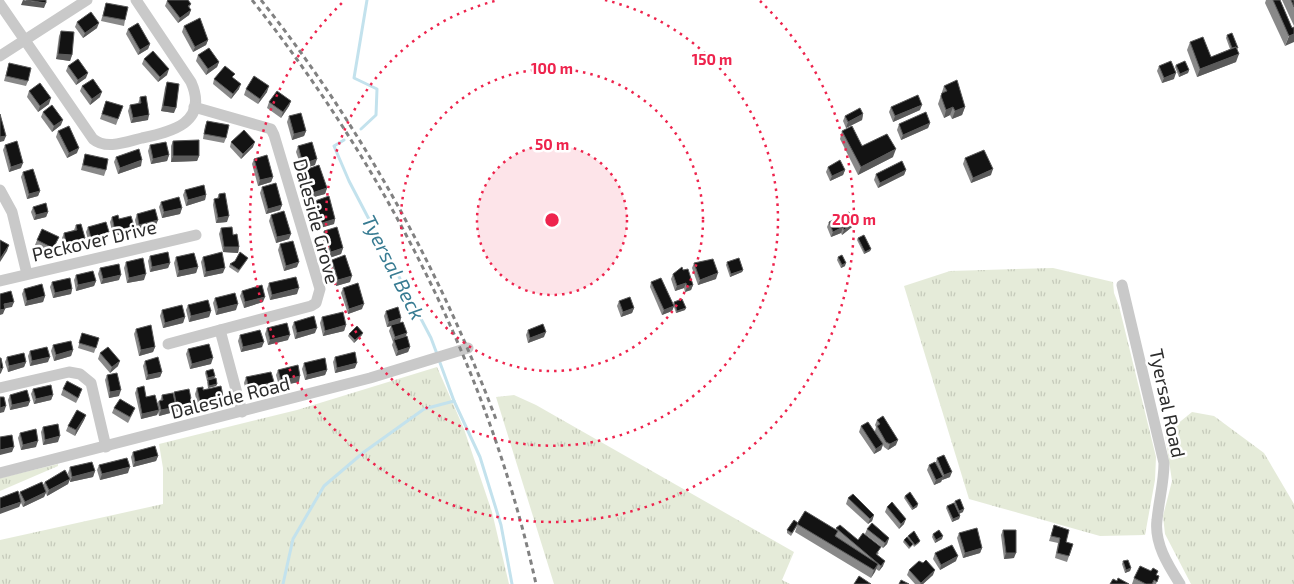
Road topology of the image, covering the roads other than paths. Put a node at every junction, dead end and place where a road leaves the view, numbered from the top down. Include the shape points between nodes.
1 (87, 0) edge
2 (136, 0) edge
3 (0, 4) edge
4 (25, 40) junction
5 (0, 56) edge
6 (194, 107) junction
7 (0, 190) edge
8 (196, 234) dead end
9 (27, 274) junction
10 (0, 281) edge
11 (1122, 285) dead end
12 (220, 330) junction
13 (168, 344) dead end
14 (468, 348) dead end
15 (0, 388) edge
16 (242, 412) junction
17 (106, 447) junction
18 (0, 473) edge
19 (1180, 584) edge

1 - 4 street
2 - 6 street via 191,82
3 - 4 street
4 - 5 street
4 - 6 street via 98,144 113,145 172,132 185,123
6 - 12 street, Daleside Grove via 271,129 320,289 316,303 311,306
7 - 9 street via 12,212
8 - 9 street, Peckover Drive
9 - 10 street, Peckover Drive
11 - 19 street, Tyersal Road via 1164,463 1158,540
12 - 13 street, Daleside Grove
12 - 16 street
14 - 16 street, Daleside Road
15 - 17 street via 69,372 80,374 91,383
16 - 17 street, Daleside Road
17 - 18 street, Daleside Road

